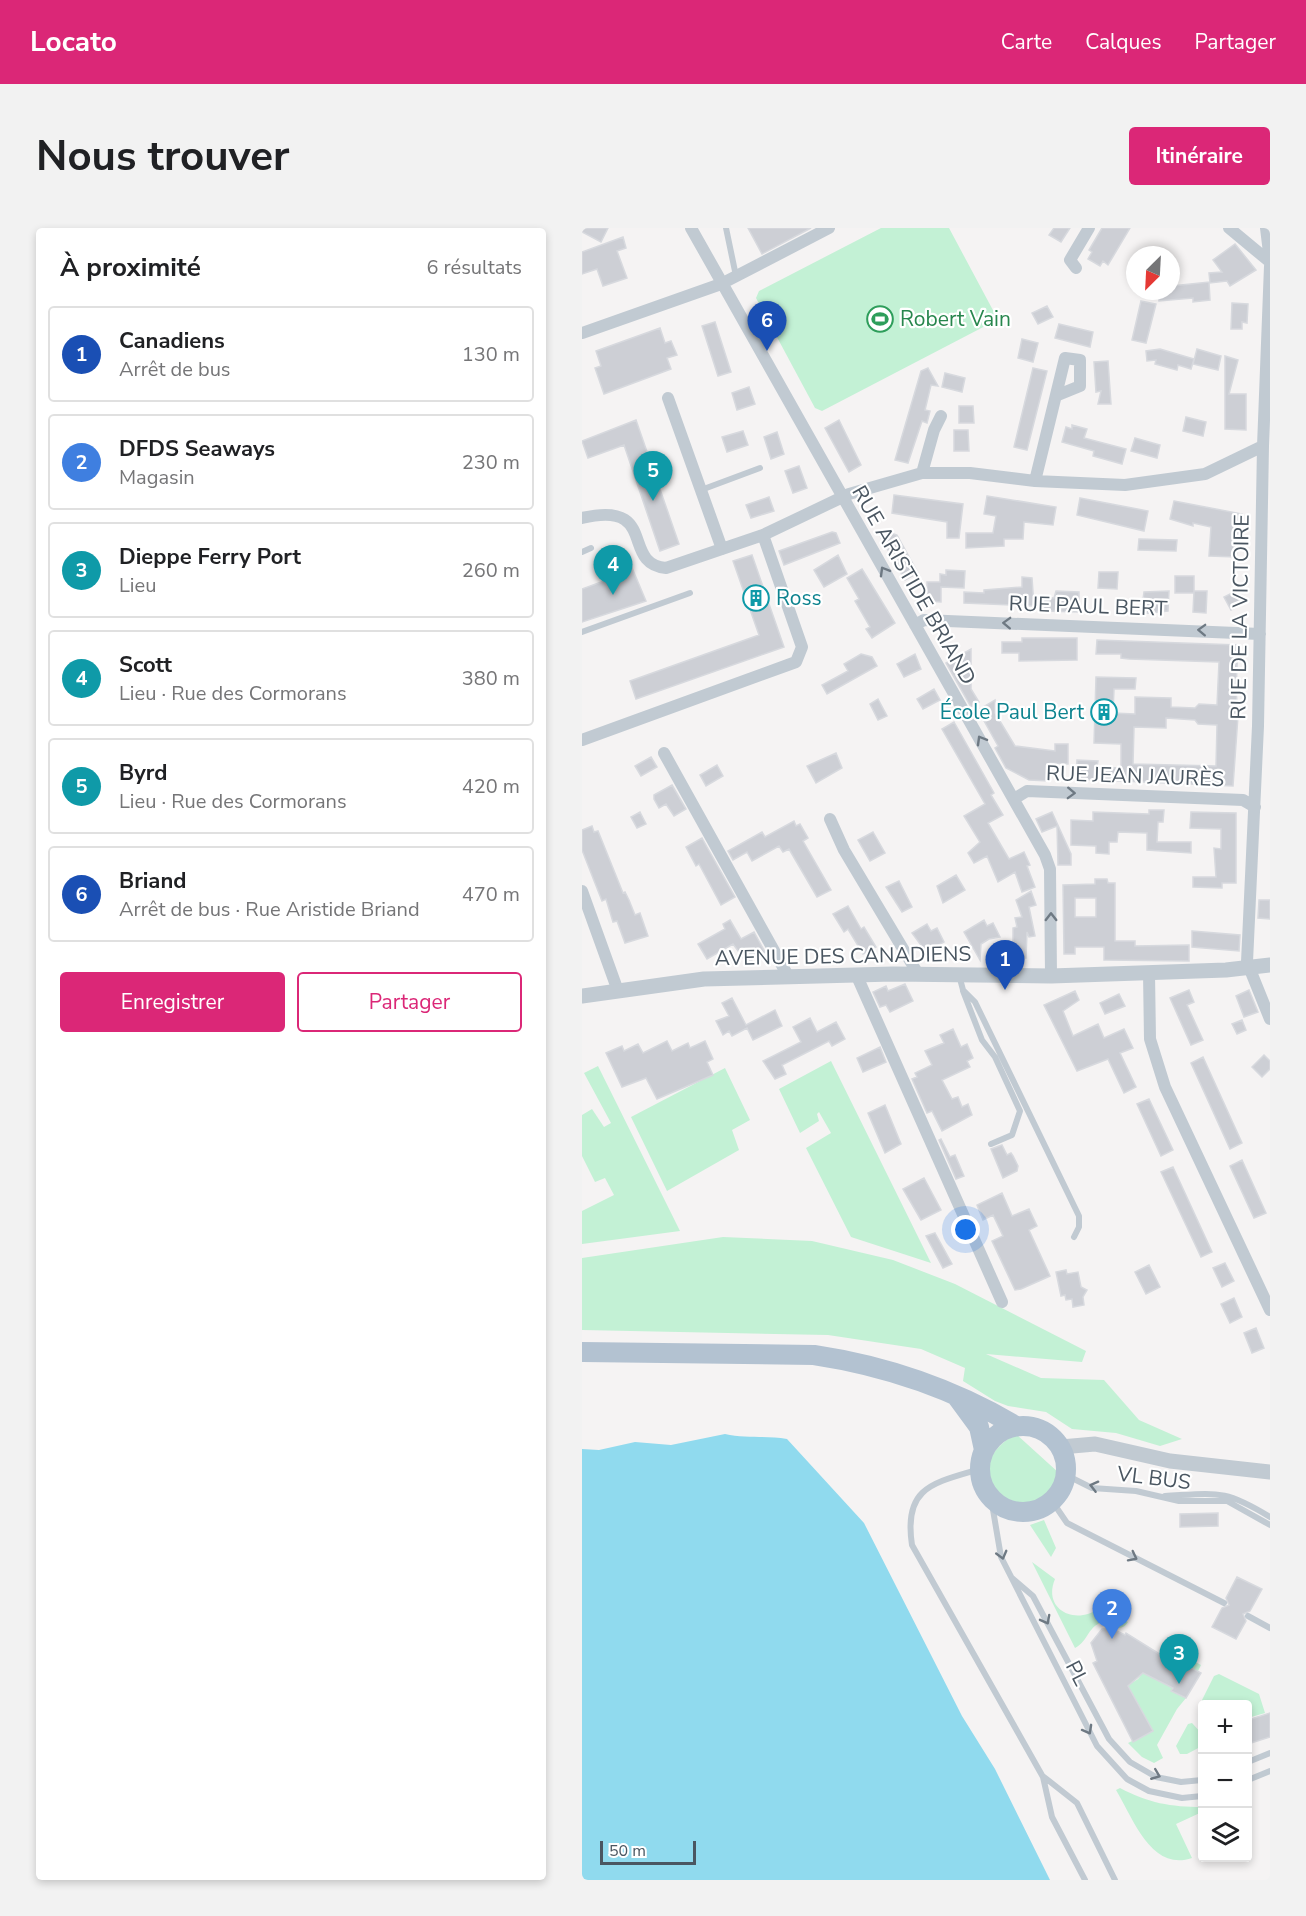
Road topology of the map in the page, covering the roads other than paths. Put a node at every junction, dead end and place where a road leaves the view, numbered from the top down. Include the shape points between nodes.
1 (691, 228) edge
2 (726, 228) edge
3 (829, 228) edge
4 (1089, 228) edge
5 (1228, 228) edge
6 (1266, 228) edge
7 (1270, 263) edge
8 (1076, 268) dead end
9 (735, 276) junction
10 (721, 284) junction
11 (582, 333) edge
12 (1058, 395) dead end
13 (668, 398) dead end
14 (941, 416) dead end
15 (1263, 446) junction
16 (760, 468) dead end
17 (922, 473) junction
18 (1035, 481) junction
19 (701, 490) junction
20 (842, 498) junction
21 (1266, 508) edge
22 (582, 518) edge
23 (763, 535) junction
24 (591, 549) dead end
25 (722, 549) junction
26 (582, 552) edge
27 (690, 592) dead end
28 (915, 625) junction
29 (582, 632) edge
30 (1260, 634) junction
31 (1259, 671) junction
32 (1270, 689) edge
33 (582, 740) edge
34 (664, 753) dead end
35 (1014, 799) junction
36 (1255, 807) junction
37 (830, 819) dead end
38 (582, 891) edge
39 (1270, 965) edge
40 (1250, 968) junction
41 (1149, 973) junction
42 (856, 974) junction
43 (918, 974) junction
44 (958, 975) junction
45 (788, 976) junction
46 (1051, 976) junction
47 (963, 990) junction
48 (618, 991) junction
49 (582, 996) edge
50 (1270, 1020) edge
51 (991, 1144) dead end
52 (1074, 1237) dead end
53 (1002, 1302) dead end
54 (1270, 1310) edge
55 (582, 1352) edge
56 (957, 1397) junction
57 (1016, 1426) junction
58 (1061, 1447) junction
59 (982, 1459) junction
60 (1270, 1472) edge
61 (1066, 1475) junction
62 (1159, 1497) junction
63 (991, 1498) junction
64 (1052, 1501) junction
65 (1270, 1517) edge
66 (1270, 1525) edge
67 (1009, 1576) junction
68 (1224, 1603) dead end
69 (1248, 1616) dead end
70 (1270, 1628) edge
71 (1270, 1753) edge
72 (1252, 1760) edge
73 (1270, 1771) edge
74 (1043, 1777) junction
75 (1252, 1778) edge
76 (1198, 1780) edge
77 (1198, 1796) edge
78 (1085, 1880) edge
79 (1115, 1880) edge

1 - 10 street, RUE ARISTIDE BRIAND
2 - 9 lane
3 - 9 street
4 - 8 street via 1070,260
5 - 7 street
6 - 7 street, RUE DE LA VICTOIRE
7 - 15 street, RUE DE LA VICTOIRE
9 - 10 street
10 - 11 street
10 - 20 street, RUE ARISTIDE BRIAND
12 - 18 street
13 - 19 street
14 - 17 street
15 - 18 street via 1205,474 1163,481 1125,485
15 - 21 street, RUE DE LA VICTOIRE
16 - 19 lane
17 - 18 street via 970,473
17 - 20 street
19 - 25 street
20 - 23 street
28 -> 20 street, RUE ARISTIDE BRIAND
21 - 30 street, RUE DE LA VICTOIRE
22 - 25 street via 604,513 621,516 633,525 646,561 655,567 666,568
23 - 25 street
23 - 33 street via 802,647 796,662
24 - 26 lane
27 - 29 lane
30 -> 28 street, RUE PAUL BERT via 924,620
35 -> 28 street, RUE ARISTIDE BRIAND
30 - 31 street, RUE DE LA VICTOIRE
31 - 32 street
31 - 36 street, RUE DE LA VICTOIRE
34 - 45 street
35 -> 36 street, RUE JEAN JAURÈS via 1028,791 1243,800
46 -> 35 street, RUE ARISTIDE BRIAND via 1050,869
36 - 40 street, RUE DE LA VICTOIRE via 1247,962
37 - 43 street via 844,850
38 - 48 street
39 - 40 street, AVENUE DES CANADIENS
40 - 41 street, AVENUE DES CANADIENS
40 - 50 street, RUE DE LA VICTOIRE
41 - 46 street, AVENUE DES CANADIENS
41 - 54 street via 1150,1039 1165,1087
42 - 43 street, AVENUE DES CANADIENS
42 - 45 street, AVENUE DES CANADIENS
42 - 53 street
43 - 44 street, AVENUE DES CANADIENS
44 - 46 street, AVENUE DES CANADIENS
44 - 47 lane
45 - 48 street, AVENUE DES CANADIENS via 685,981
47 - 51 lane via 982,1040 995,1057 1020,1111 1012,1135
47 - 52 lane via 975,1002 1079,1216
48 - 49 street, AVENUE DES CANADIENS
55 - 56 main road via 814,1355 873,1365
56 - 57 main road via 970,1400
56 - 59 main road via 979,1427
57 - 58 main road via 1041,1430
57 - 59 main road via 997,1434
58 - 60 street via 1095,1444 1170,1461
58 - 61 main road
59 - 63 main road via 985,1489
59 - 74 lane via 920,1491 911,1508 912,1545
62 -> 61 lane, VL BUS via 1092,1488
61 - 64 main road
62 - 65 lane via 1225,1494
62 - 66 lane, VL BUS via 1227,1501
63 - 64 main road via 1021,1512
63 -> 67 lane, PL via 1001,1557
64 -> 68 lane via 1067,1523
67 -> 76 lane via 1033,1596 1109,1739 1130,1762 1156,1778
67 -> 77 lane, PL via 1078,1711 1110,1763 1127,1779 1149,1791 1182,1798
69 - 70 lane
71 - 72 lane
73 - 75 lane
74 - 78 lane via 1052,1817
74 - 79 lane via 1077,1803

